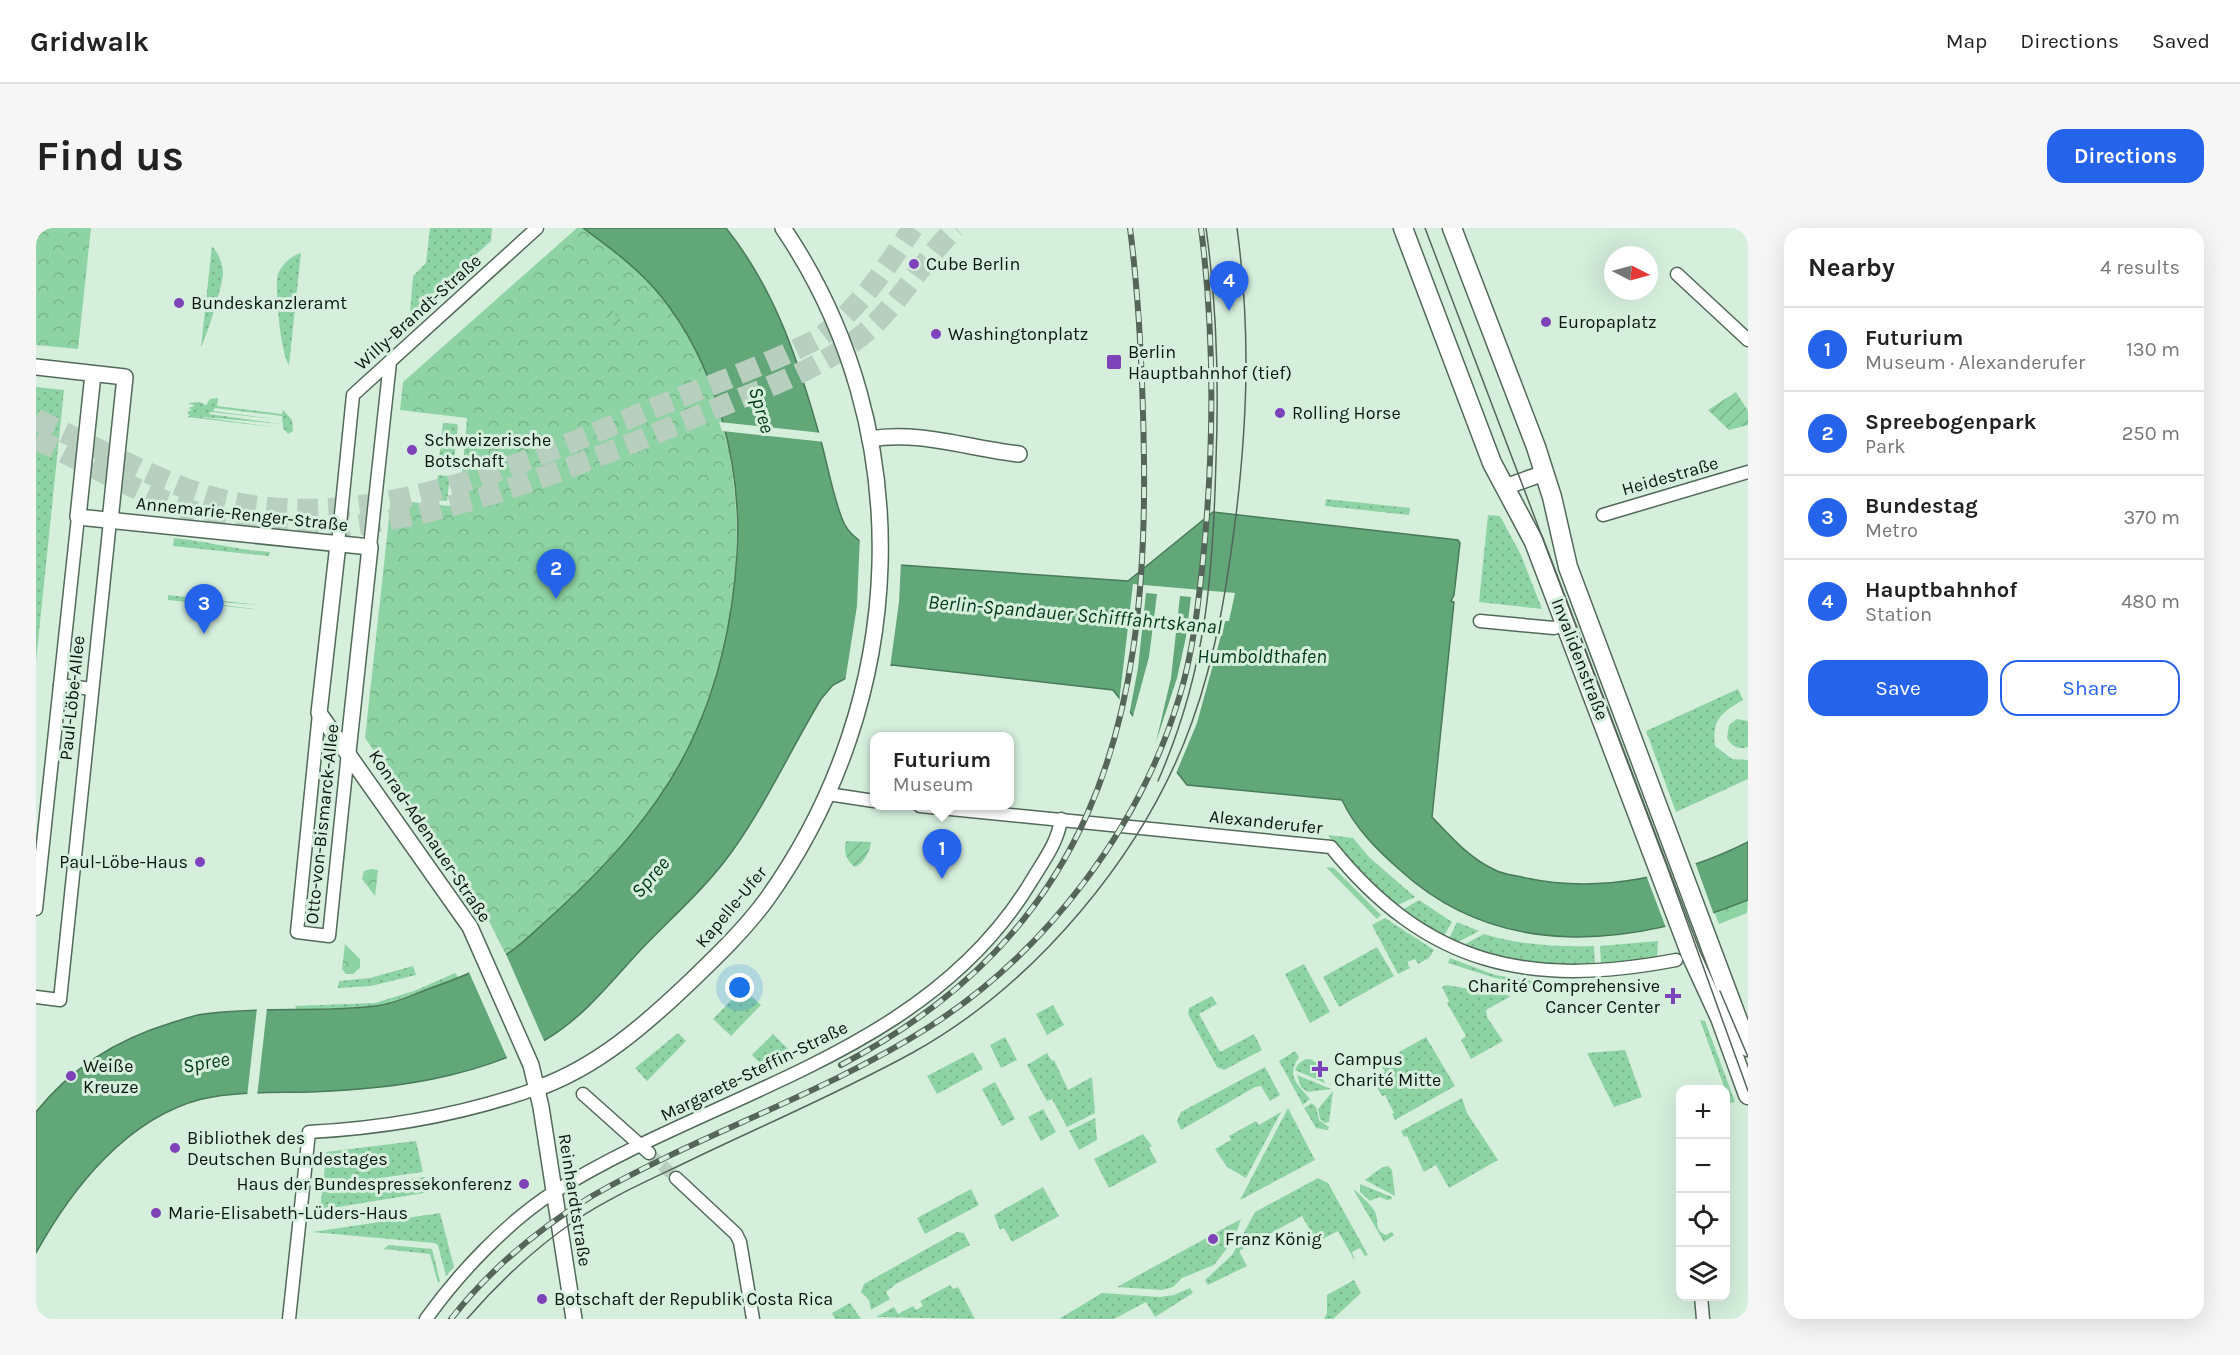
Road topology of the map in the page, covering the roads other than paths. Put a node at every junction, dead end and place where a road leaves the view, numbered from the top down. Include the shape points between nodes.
1 (783, 228) edge
2 (1403, 228) edge
3 (1452, 228) edge
4 (536, 229) edge
5 (1677, 274) dead end
6 (1748, 340) edge
7 (390, 362) junction
8 (36, 367) edge
9 (93, 374) junction
10 (352, 395) joint
11 (870, 439) junction
12 (1019, 454) dead end
13 (1748, 472) edge
14 (1544, 473) junction
15 (1505, 487) junction
16 (1603, 515) dead end
17 (78, 518) junction
18 (110, 521) junction
19 (338, 544) junction
20 (370, 547) junction
21 (1480, 621) dead end
22 (1566, 624) junction
23 (60, 685) junction
24 (92, 688) junction
25 (320, 713) junction
26 (348, 752) junction
27 (828, 794) junction
28 (870, 800) edge
29 (963, 810) edge
30 (1061, 819) junction
31 (36, 909) edge
32 (1676, 960) dead end
33 (36, 997) edge
34 (1748, 1047) edge
35 (538, 1088) junction
36 (583, 1094) dead end
37 (1748, 1095) edge
38 (646, 1149) junction
39 (676, 1178) tunnel mouth
40 (554, 1192) junction
41 (1701, 1301) edge
42 (289, 1319) edge
43 (426, 1319) edge
44 (574, 1319) edge
45 (753, 1319) edge
46 (1703, 1319) edge

1 - 11 street, Kapelle-Ufer via 809,270 840,336
2 - 15 main road, Invalidenstraße via 1492,463
3 - 14 main road, Invalidenstraße
4 - 7 street, Willy-Brandt-Straße
5 - 6 street
7 - 10 street, Willy-Brandt-Straße
7 - 20 street, Otto-von-Bismarck-Allee
8 - 9 street
9 - 17 street, Paul-Löbe-Allee
9 - 18 street, Paul-Löbe-Allee via 125,377
10 - 19 street, Otto-von-Bismarck-Allee
11 - 12 street via 888,436
11 - 27 street, Kapelle-Ufer via 880,528 879,605 867,681
13 - 16 street, Heidestraße
14 - 15 street
14 - 34 main road, Invalidenstraße via 1568,567
15 - 22 main road, Invalidenstraße via 1534,542
17 - 18 street, Annemarie-Renger-Straße
17 - 23 street, Paul-Löbe-Allee
18 - 19 street, Annemarie-Renger-Straße
18 - 24 street, Paul-Löbe-Allee
19 - 20 street, Annemarie-Renger-Straße
19 - 25 street, Otto-von-Bismarck-Allee
20 - 26 street, Otto-von-Bismarck-Allee
21 - 22 street via 1554,628
22 - 37 main road, Invalidenstraße via 1692,959 1720,1018
23 - 24 street
23 - 31 street, Paul-Löbe-Allee
24 - 33 street, Paul-Löbe-Allee via 60,1000
25 - 26 street, Konrad-Adenauer-Straße
25 - 26 street, Otto-von-Bismarck-Allee via 297,932 329,936
26 - 35 street, Konrad-Adenauer-Straße via 460,911 479,946
27 - 28 street
27 - 35 street, Kapelle-Ufer via 768,898 712,961 641,1026 591,1063 567,1078
29 - 30 street, Alexanderufer
30 - 32 street, Alexanderufer via 1331,847 1362,883 1414,925 1473,955 1520,968 1599,970
30 - 38 street, Margarete-Steffin-Straße via 1059,835 1023,894 996,930 945,980 847,1048
35 - 40 street, Reinhardtstraße
35 - 42 street via 425,1118 309,1132
36 - 38 street
38 - 40 street, Margarete-Steffin-Straße
39 - 45 street via 736,1234
40 - 43 street, Margarete-Steffin-Straße via 478,1258
40 - 44 street, Reinhardtstraße
41 - 46 street

